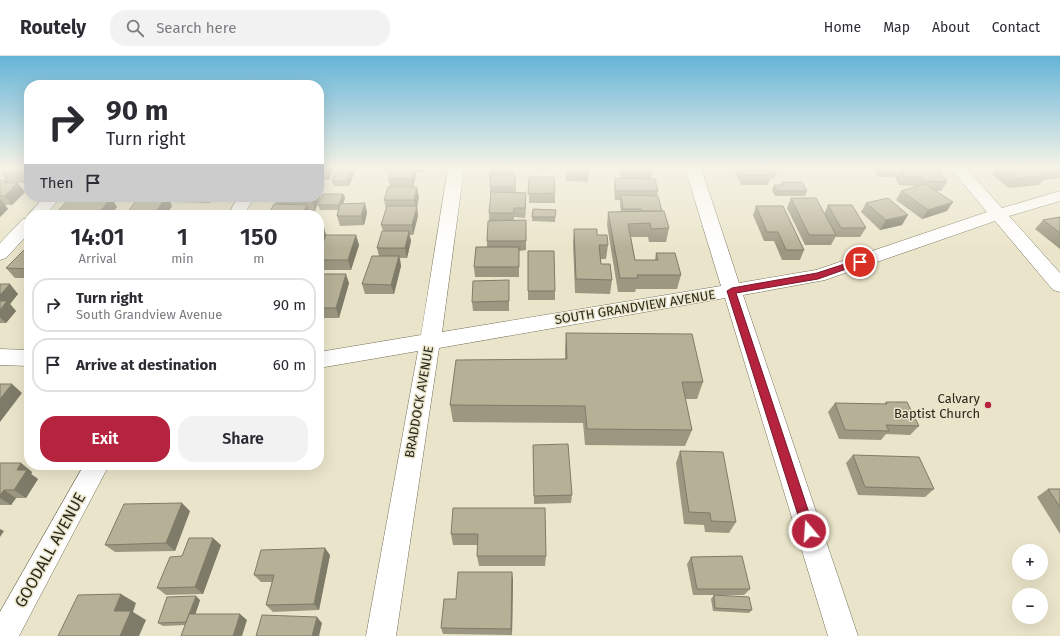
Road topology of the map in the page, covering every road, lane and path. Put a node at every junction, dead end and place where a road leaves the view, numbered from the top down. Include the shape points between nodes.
1 (452, 195) edge
2 (702, 195) edge
3 (982, 195) edge
4 (1060, 196) edge
5 (48, 202) edge
6 (41, 210) edge
7 (998, 214) junction
8 (24, 228) edge
9 (0, 254) edge
10 (1060, 285) edge
11 (732, 291) junction
12 (430, 341) junction
13 (0, 357) edge
14 (24, 358) edge
15 (324, 359) edge
16 (94, 470) edge
17 (3, 636) edge
18 (381, 636) edge
19 (843, 636) edge

1 - 12 street, BRADDOCK AVENUE
2 - 11 street
3 - 7 street
4 - 7 street, SOUTH GRANDVIEW AVENUE
5 - 6 street
7 - 10 street
7 - 11 street, SOUTH GRANDVIEW AVENUE via 818,276
8 - 9 street
11 - 12 street, SOUTH GRANDVIEW AVENUE
11 - 19 street
12 - 15 street, SOUTH GRANDVIEW AVENUE
12 - 18 street, BRADDOCK AVENUE
13 - 14 street
16 - 17 street, GOODALL AVENUE

